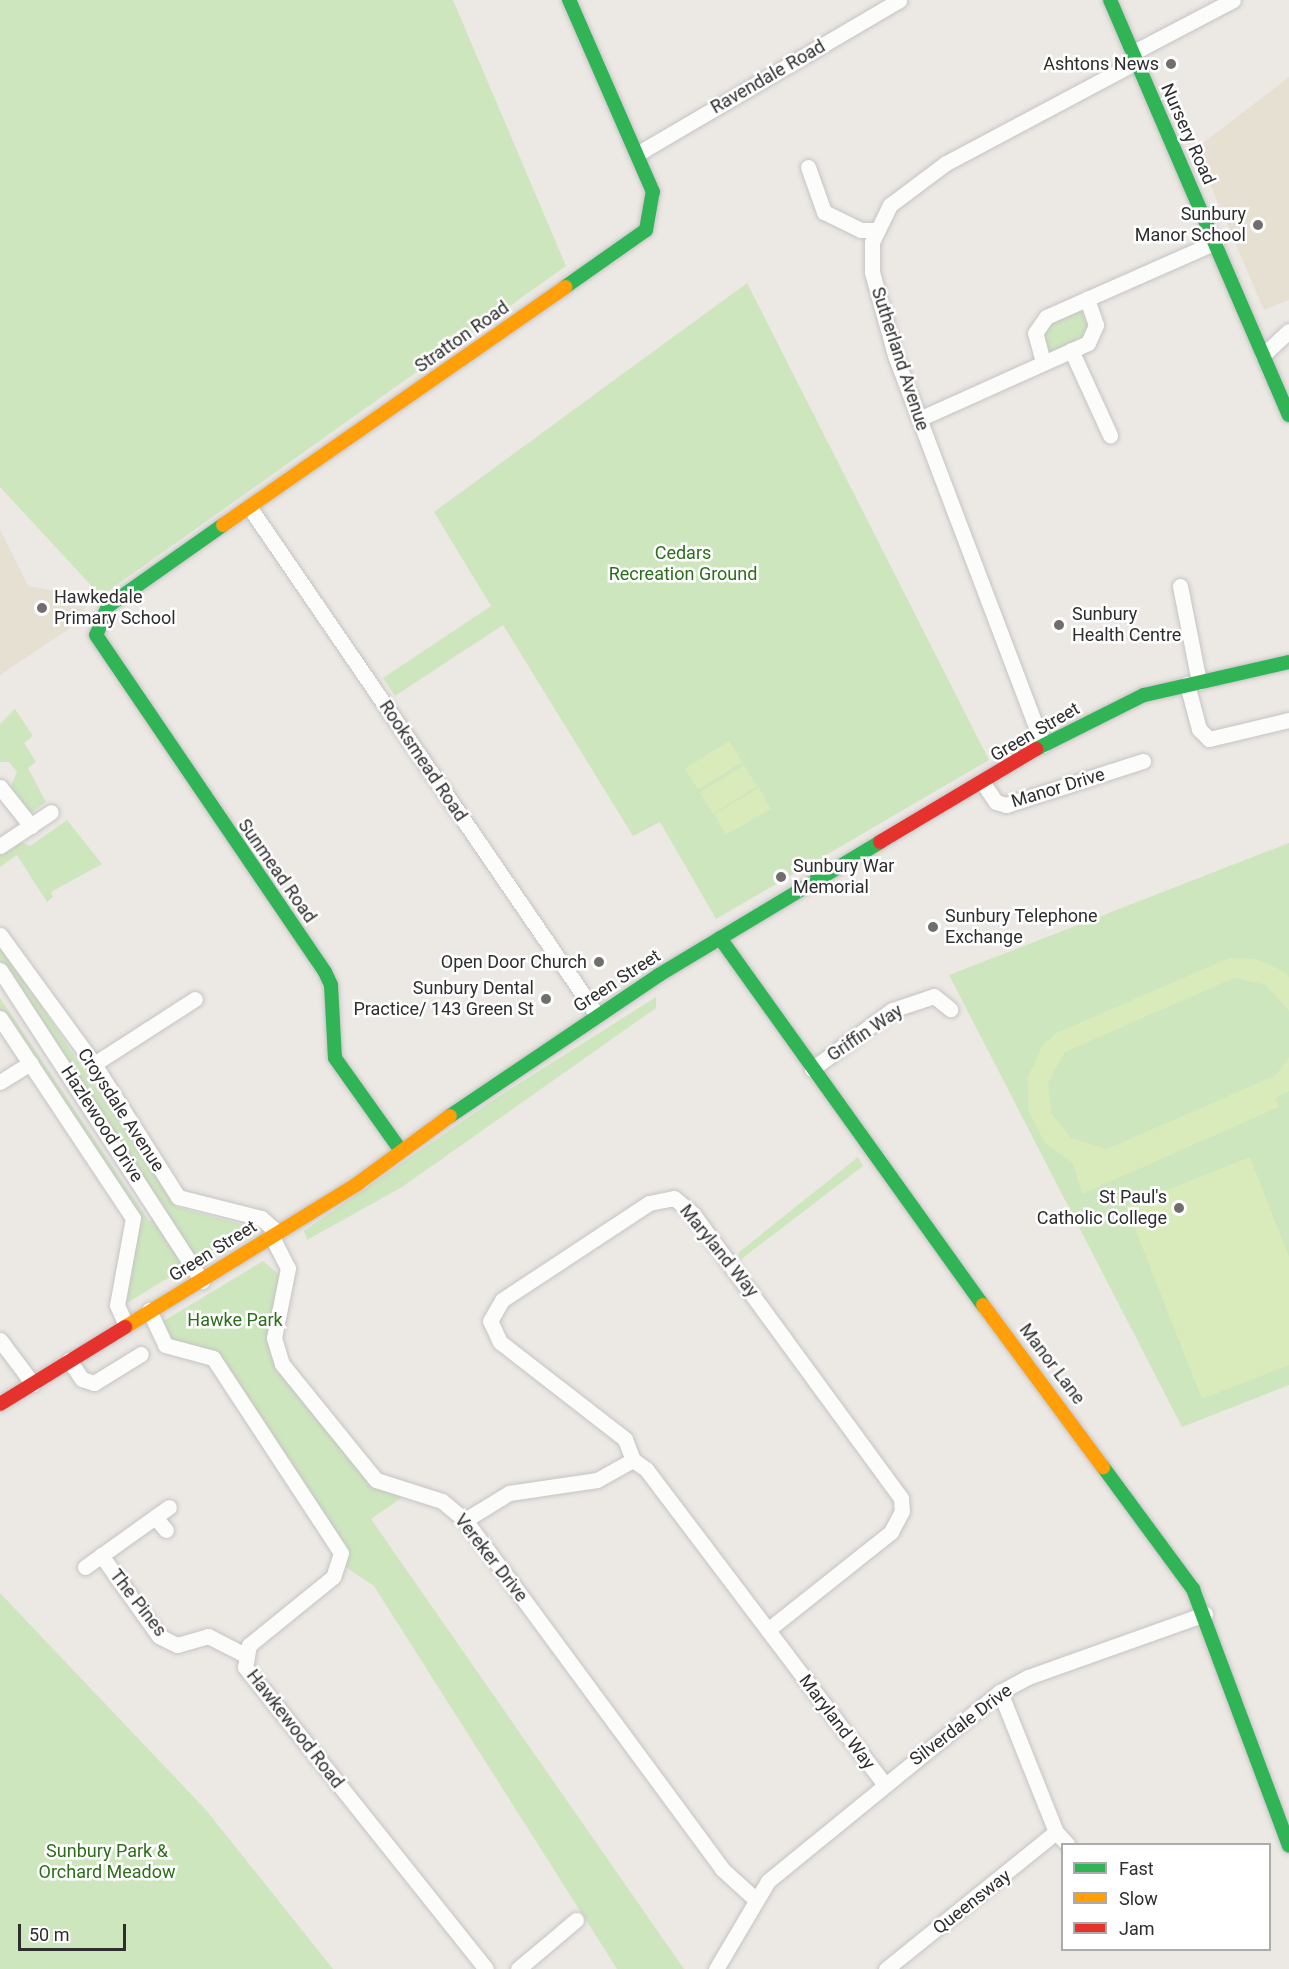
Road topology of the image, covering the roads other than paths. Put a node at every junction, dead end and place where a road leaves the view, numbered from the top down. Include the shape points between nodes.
1 (569, 0) edge
2 (899, 0) edge
3 (1110, 0) edge
4 (1233, 0) edge
5 (1134, 58) junction
6 (637, 154) junction
7 (808, 167) dead end
8 (874, 230) junction
9 (1216, 242) junction
10 (1087, 299) junction
11 (1289, 331) edge
12 (1071, 350) junction
13 (1263, 355) junction
14 (1043, 362) junction
15 (1289, 415) edge
16 (919, 419) junction
17 (1110, 435) dead end
18 (250, 508) junction
19 (1180, 586) dead end
20 (98, 620) joint
21 (1289, 662) edge
22 (1193, 683) junction
23 (1289, 720) edge
24 (1043, 745) junction
25 (1143, 761) dead end
26 (983, 783) junction
27 (0, 787) edge
28 (51, 812) dead end
29 (31, 826) junction
30 (0, 846) edge
31 (0, 936) edge
32 (720, 938) junction
33 (0, 970) edge
34 (195, 999) dead end
35 (950, 1009) dead end
36 (597, 1015) junction
37 (0, 1018) edge
38 (31, 1063) junction
39 (94, 1064) junction
40 (812, 1069) junction
41 (0, 1082) edge
42 (401, 1151) junction
43 (274, 1233) junction
44 (202, 1281) junction
45 (149, 1310) junction
46 (126, 1325) junction
47 (0, 1340) edge
48 (141, 1354) dead end
49 (69, 1360) junction
50 (33, 1384) junction
51 (0, 1404) edge
52 (633, 1460) junction
53 (169, 1507) dead end
54 (155, 1517) junction
55 (465, 1520) junction
56 (166, 1530) dead end
57 (101, 1555) junction
58 (85, 1567) dead end
59 (1205, 1614) junction
60 (768, 1630) junction
61 (245, 1655) junction
62 (1000, 1692) junction
63 (884, 1784) junction
64 (1056, 1832) junction
65 (1065, 1843) edge
66 (1289, 1846) edge
67 (754, 1898) junction
68 (576, 1920) dead end
69 (486, 1969) edge
70 (518, 1969) edge
71 (716, 1969) edge
72 (886, 1969) edge

1 - 6 street, Stratton Road
2 - 6 street, Ravendale Road
3 - 5 street, Nursery Road
4 - 5 street
5 - 8 street via 946,163 890,206
5 - 9 street, Nursery Road
6 - 18 street, Stratton Road via 653,192 652,220 646,230
7 - 8 street via 824,212 861,230
8 - 16 street, Sutherland Avenue via 872,272
9 - 10 street
9 - 13 street, Nursery Road
10 - 12 street via 1095,332
10 - 14 street via 1040,321 1035,341
11 - 13 street
12 - 14 street
12 - 17 street
13 - 15 street, Nursery Road
14 - 16 street
16 - 24 street, Sutherland Avenue
18 - 20 street, Stratton Road via 108,606
18 - 36 street, Rooksmead Road
19 - 22 street
20 - 42 street, Sunmead Road via 96,635 101,651 325,972 331,985 330,1042 335,1058
21 - 22 street, Green Street
22 - 23 street via 1199,729 1209,739
22 - 24 street, Green Street via 1122,703
24 - 26 street, Green Street
25 - 26 street, Manor Drive via 1006,805 996,802
26 - 32 street, Green Street
27 - 29 street
28 - 29 street
29 - 30 street
31 - 39 street, Croysdale Avenue
32 - 36 street, Green Street
32 - 40 street, Manor Lane
33 - 44 street, Hazlewood Drive
34 - 39 street
35 - 40 street, Griffin Way via 934,996 892,1010
36 - 42 street, Green Street
37 - 38 street
38 - 41 street
38 - 46 street via 134,1218 118,1297
39 - 43 street, Croysdale Avenue via 178,1197 261,1218
40 - 59 street, Manor Lane via 1167,1549
42 - 43 street, Green Street
43 - 44 street, Green Street
43 - 55 street, Vereker Drive via 289,1277 274,1338 282,1364 376,1480 442,1501
44 - 45 street, Green Street
45 - 46 street, Green Street
45 - 61 street, Hawkewood Road via 165,1345 213,1358 341,1553 338,1572 249,1645
46 - 49 street, Green Street
47 - 50 street
48 - 49 street via 94,1383 82,1379
49 - 50 street, Green Street
50 - 51 street, Green Street
52 - 55 street via 597,1480 509,1493
52 - 60 street, Maryland Way via 646,1469
52 - 60 street, Maryland Way via 625,1439 500,1342 490,1321 502,1300 649,1203 674,1198 693,1214 901,1498 902,1511 891,1532
53 - 54 street, The Pines
54 - 56 street
54 - 57 street, The Pines
55 - 67 street, Vereker Drive via 722,1869
57 - 58 street, The Pines
57 - 61 street, The Pines via 159,1636 177,1645 215,1638
59 - 62 street, Silverdale Drive via 1028,1677
59 - 66 street, Manor Lane
60 - 63 street, Maryland Way
61 - 69 street, Hawkewood Road via 251,1677
62 - 63 street, Silverdale Drive
62 - 64 street
63 - 67 street, Silverdale Drive
64 - 65 street
64 - 72 street, Queensway
67 - 71 street
68 - 70 street

